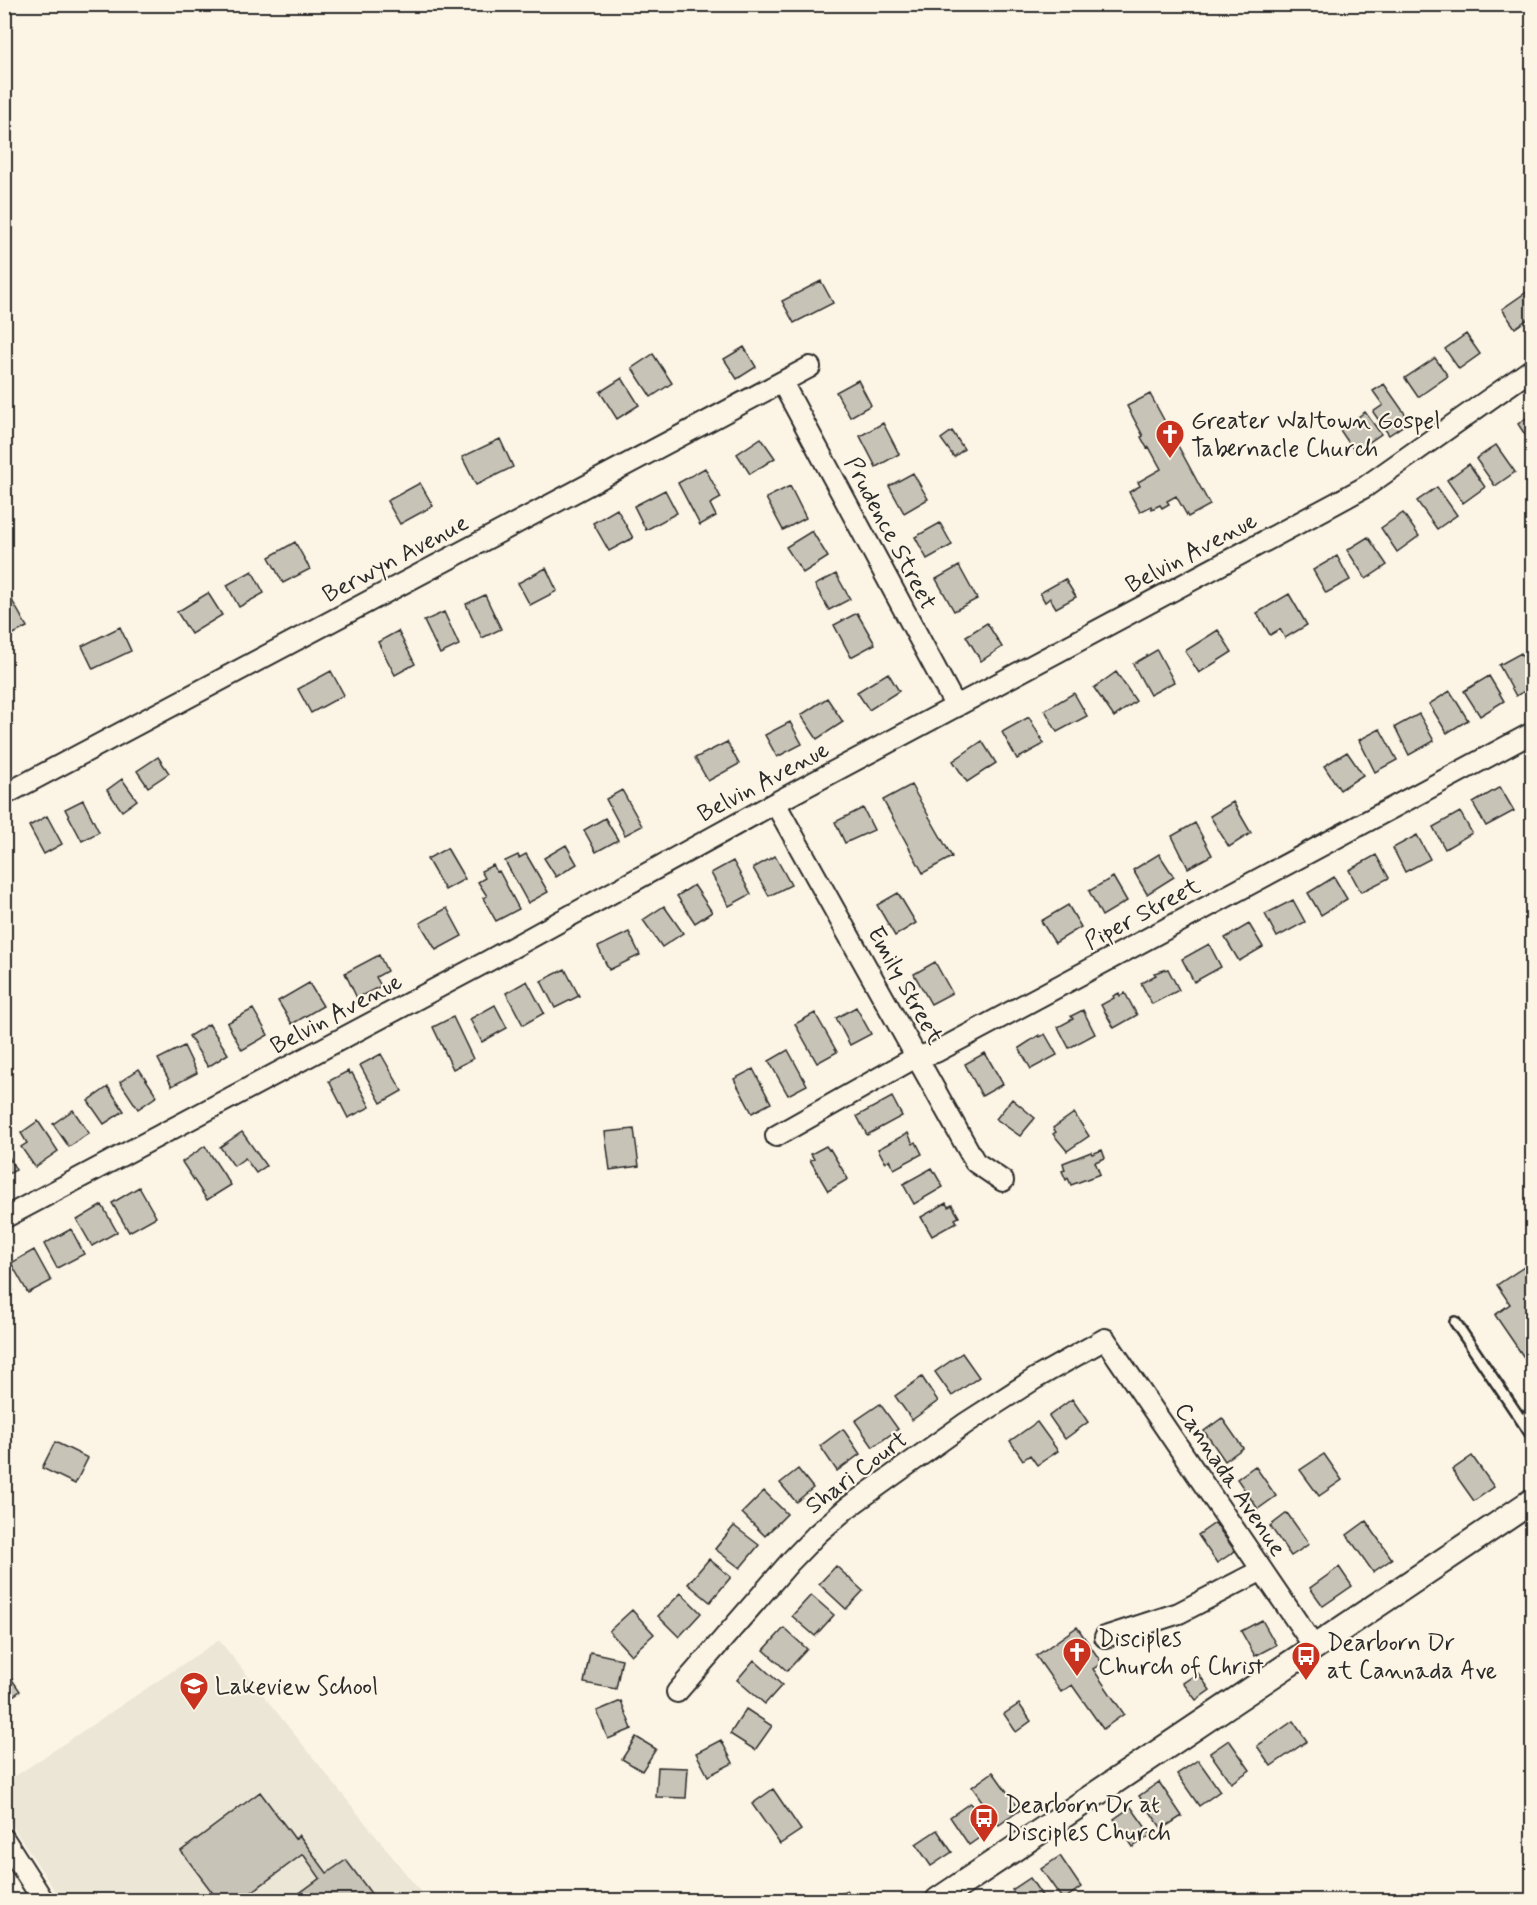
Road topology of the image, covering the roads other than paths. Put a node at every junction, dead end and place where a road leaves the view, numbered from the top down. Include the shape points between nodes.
1 (810, 367) dead end
2 (1533, 369) edge
3 (782, 382) junction
4 (956, 707) junction
5 (1533, 733) edge
6 (4, 795) edge
7 (775, 803) junction
8 (916, 1057) junction
9 (776, 1136) dead end
10 (1003, 1181) dead end
11 (4, 1218) edge
12 (1455, 1322) dead end
13 (1106, 1339) joint
14 (1533, 1413) edge
15 (1522, 1420) junction
16 (1533, 1436) edge
17 (1533, 1501) edge
18 (1262, 1570) junction
19 (1105, 1637) dead end
20 (1315, 1648) junction
21 (677, 1692) dead end
22 (4, 1839) edge
23 (43, 1900) edge
24 (938, 1900) edge

1 - 3 street, Berwyn Avenue
2 - 4 street, Belvin Avenue via 1365,487
3 - 4 street, Prudence Street
3 - 6 street, Berwyn Avenue
4 - 7 street, Belvin Avenue
5 - 8 street, Piper Street via 936,1052
7 - 8 street, Emily Street
7 - 11 street, Belvin Avenue via 488,961
8 - 9 street, Piper Street
8 - 10 street, Emily Street via 975,1162
12 - 15 lane
13 - 18 street, Cannada Avenue
13 - 21 street, Shari Court via 1036,1378 847,1508 790,1562
14 - 15 lane
15 - 16 lane
17 - 20 street
18 - 19 street via 1179,1613
18 - 20 street, Cannada Avenue
20 - 24 street
22 - 23 street

